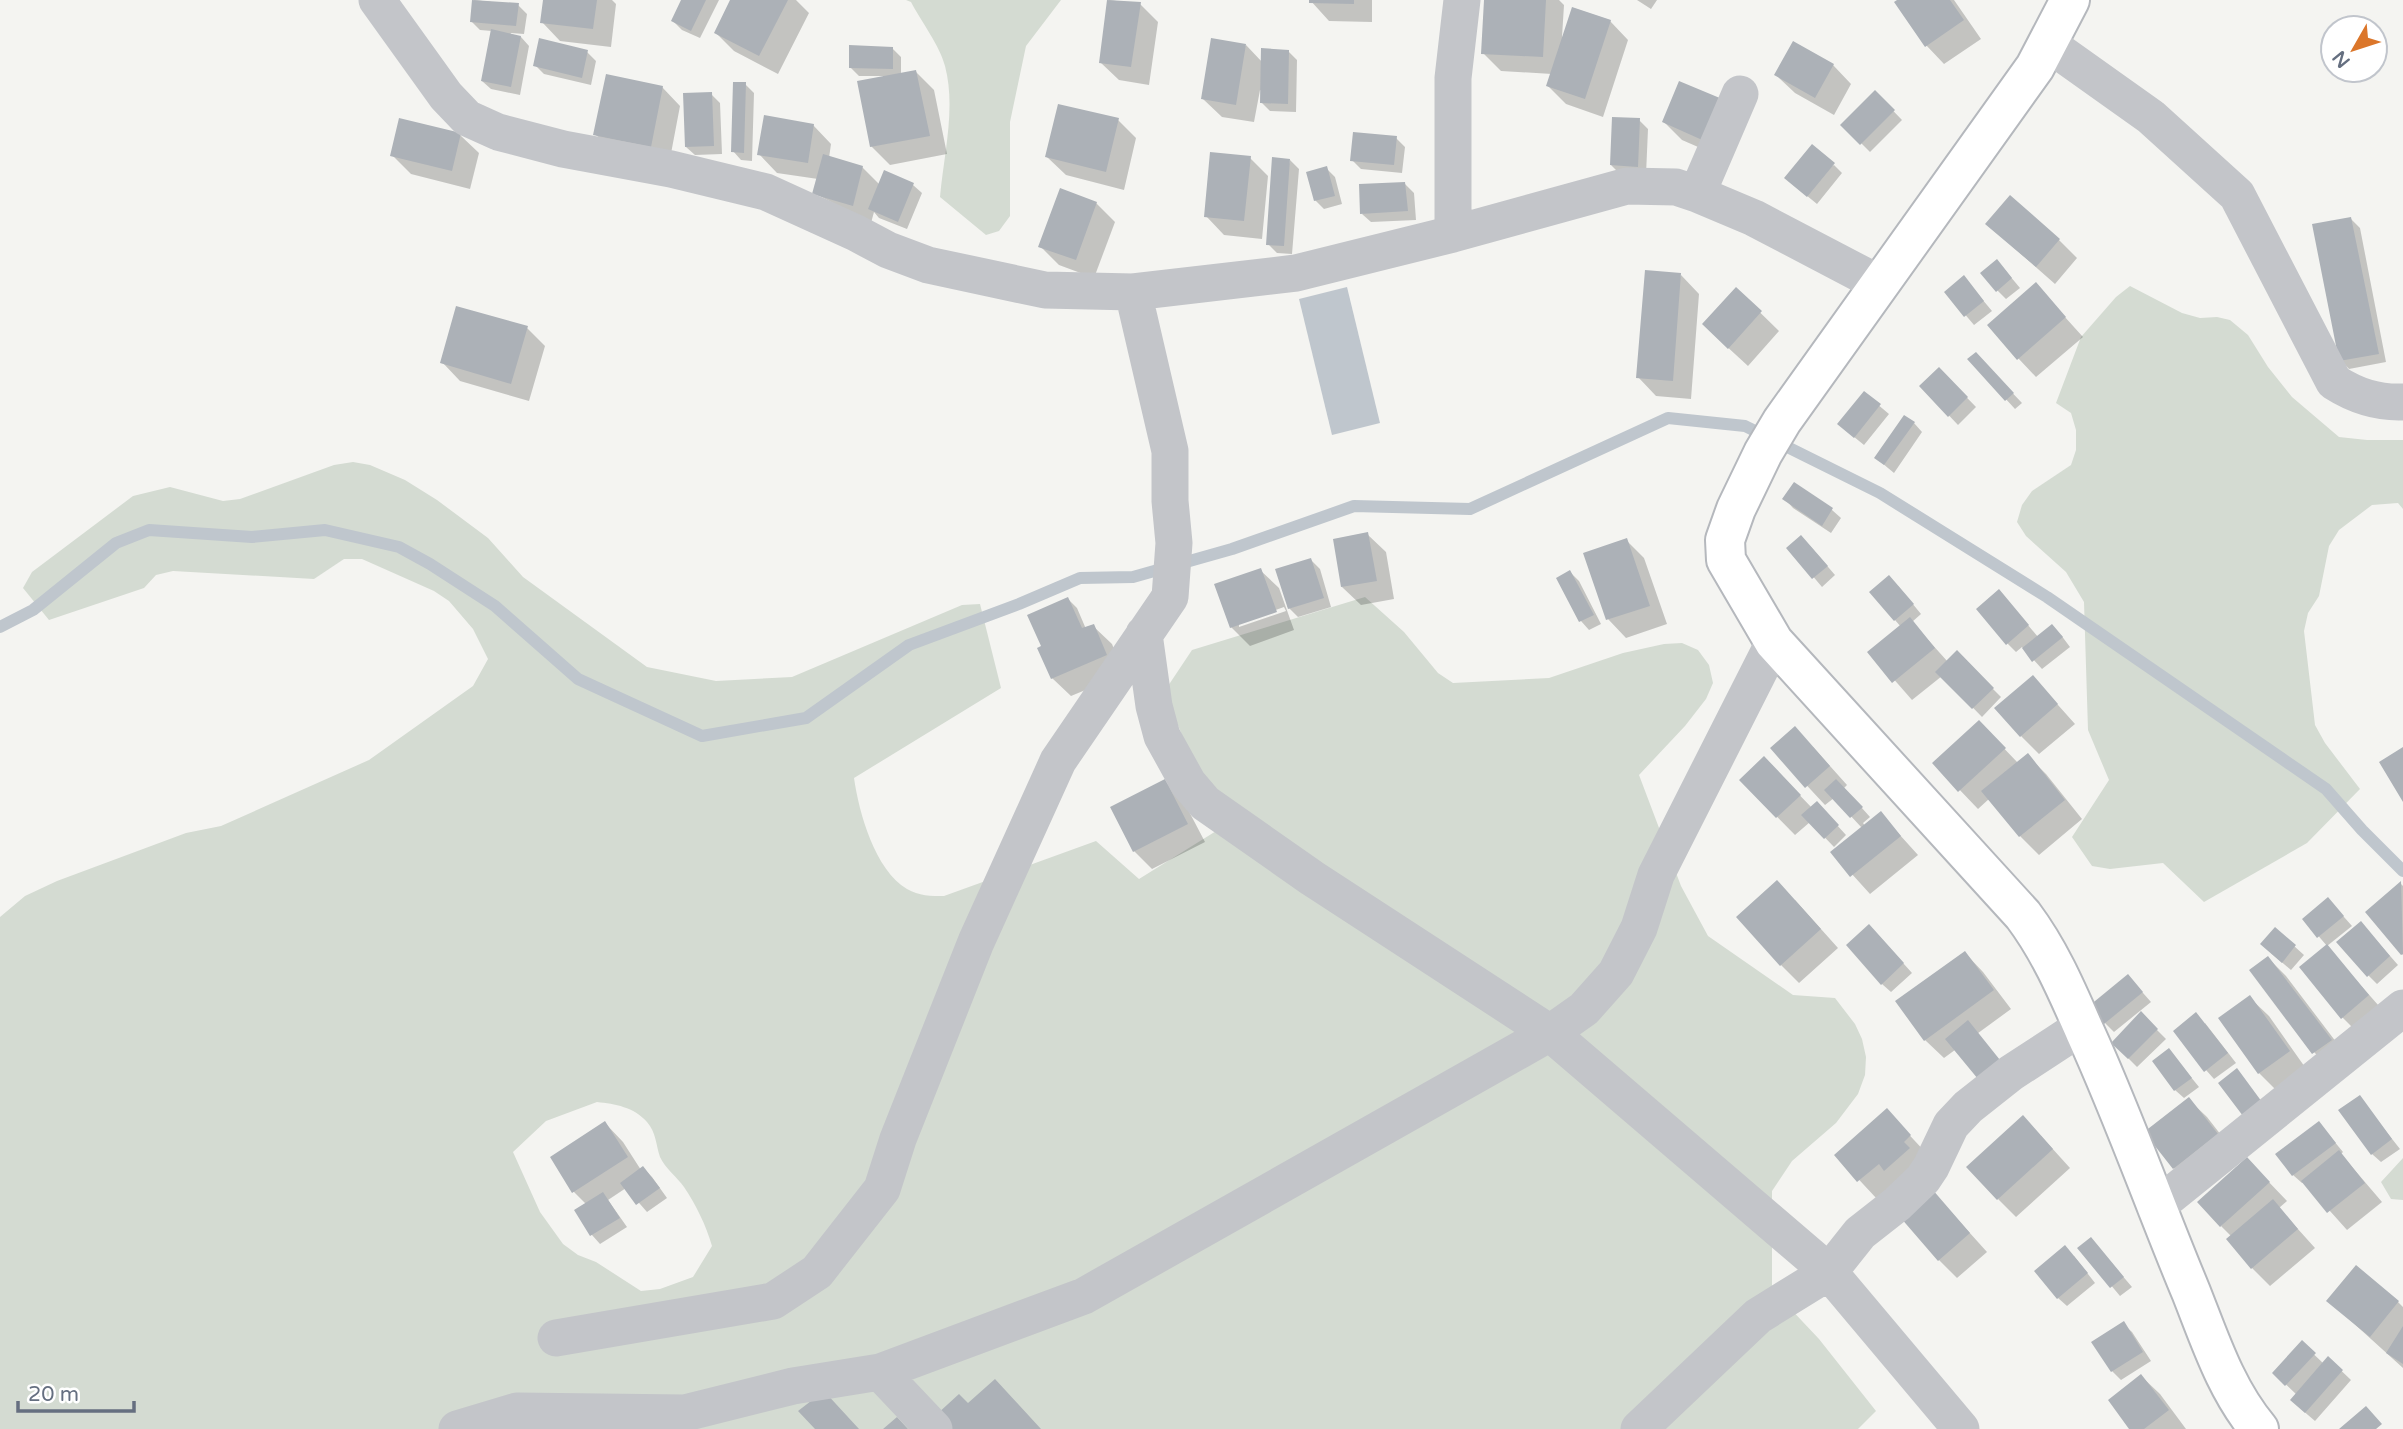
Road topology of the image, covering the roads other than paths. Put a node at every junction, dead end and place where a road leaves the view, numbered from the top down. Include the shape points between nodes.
1 (377, 0) edge
2 (1462, 0) edge
3 (2070, 0) edge
4 (2047, 43) junction
5 (1740, 94) dead end
6 (1697, 194) junction
7 (1452, 234) junction
8 (1881, 284) junction
9 (1133, 292) junction
10 (2403, 402) edge
11 (1144, 634) junction
12 (1774, 642) junction
13 (2403, 1008) edge
14 (2083, 1026) junction
15 (1550, 1033) junction
16 (2156, 1207) junction
17 (1829, 1272) junction
18 (556, 1338) dead end
19 (880, 1372) junction
20 (692, 1421) edge
21 (457, 1429) edge
22 (934, 1429) edge
23 (1639, 1429) edge
24 (1961, 1429) edge
25 (2259, 1429) edge

1 - 9 street via 446,96 467,118 498,132 766,192 928,265 1045,290
2 - 7 street via 1453,78
3 - 4 street
4 - 8 street via 2035,67
4 - 10 street via 2151,117 2237,195 2334,382 2373,400
5 - 6 street
6 - 7 street via 1676,187 1627,186
6 - 8 street
7 - 9 street via 1296,273
8 - 12 street via 1762,453 1725,540 1726,560
9 - 11 street via 1170,451 1174,544 1170,597
11 - 15 street via 1162,736 1188,783 1205,803
11 - 18 street via 1058,761 971,954 882,1189 817,1272 774,1301
12 - 14 street via 2023,915 2046,949
12 - 15 street via 1656,875 1639,928 1616,973 1584,1009
13 - 16 street
14 - 16 street
14 - 17 street via 1968,1107 1951,1125 1923,1179 1860,1233
15 - 17 street
15 - 19 street via 1084,1296
16 - 25 street via 2228,1383
17 - 23 street via 1758,1317
17 - 24 street
19 - 20 street via 793,1386
19 - 22 street
20 - 21 street via 517,1411

